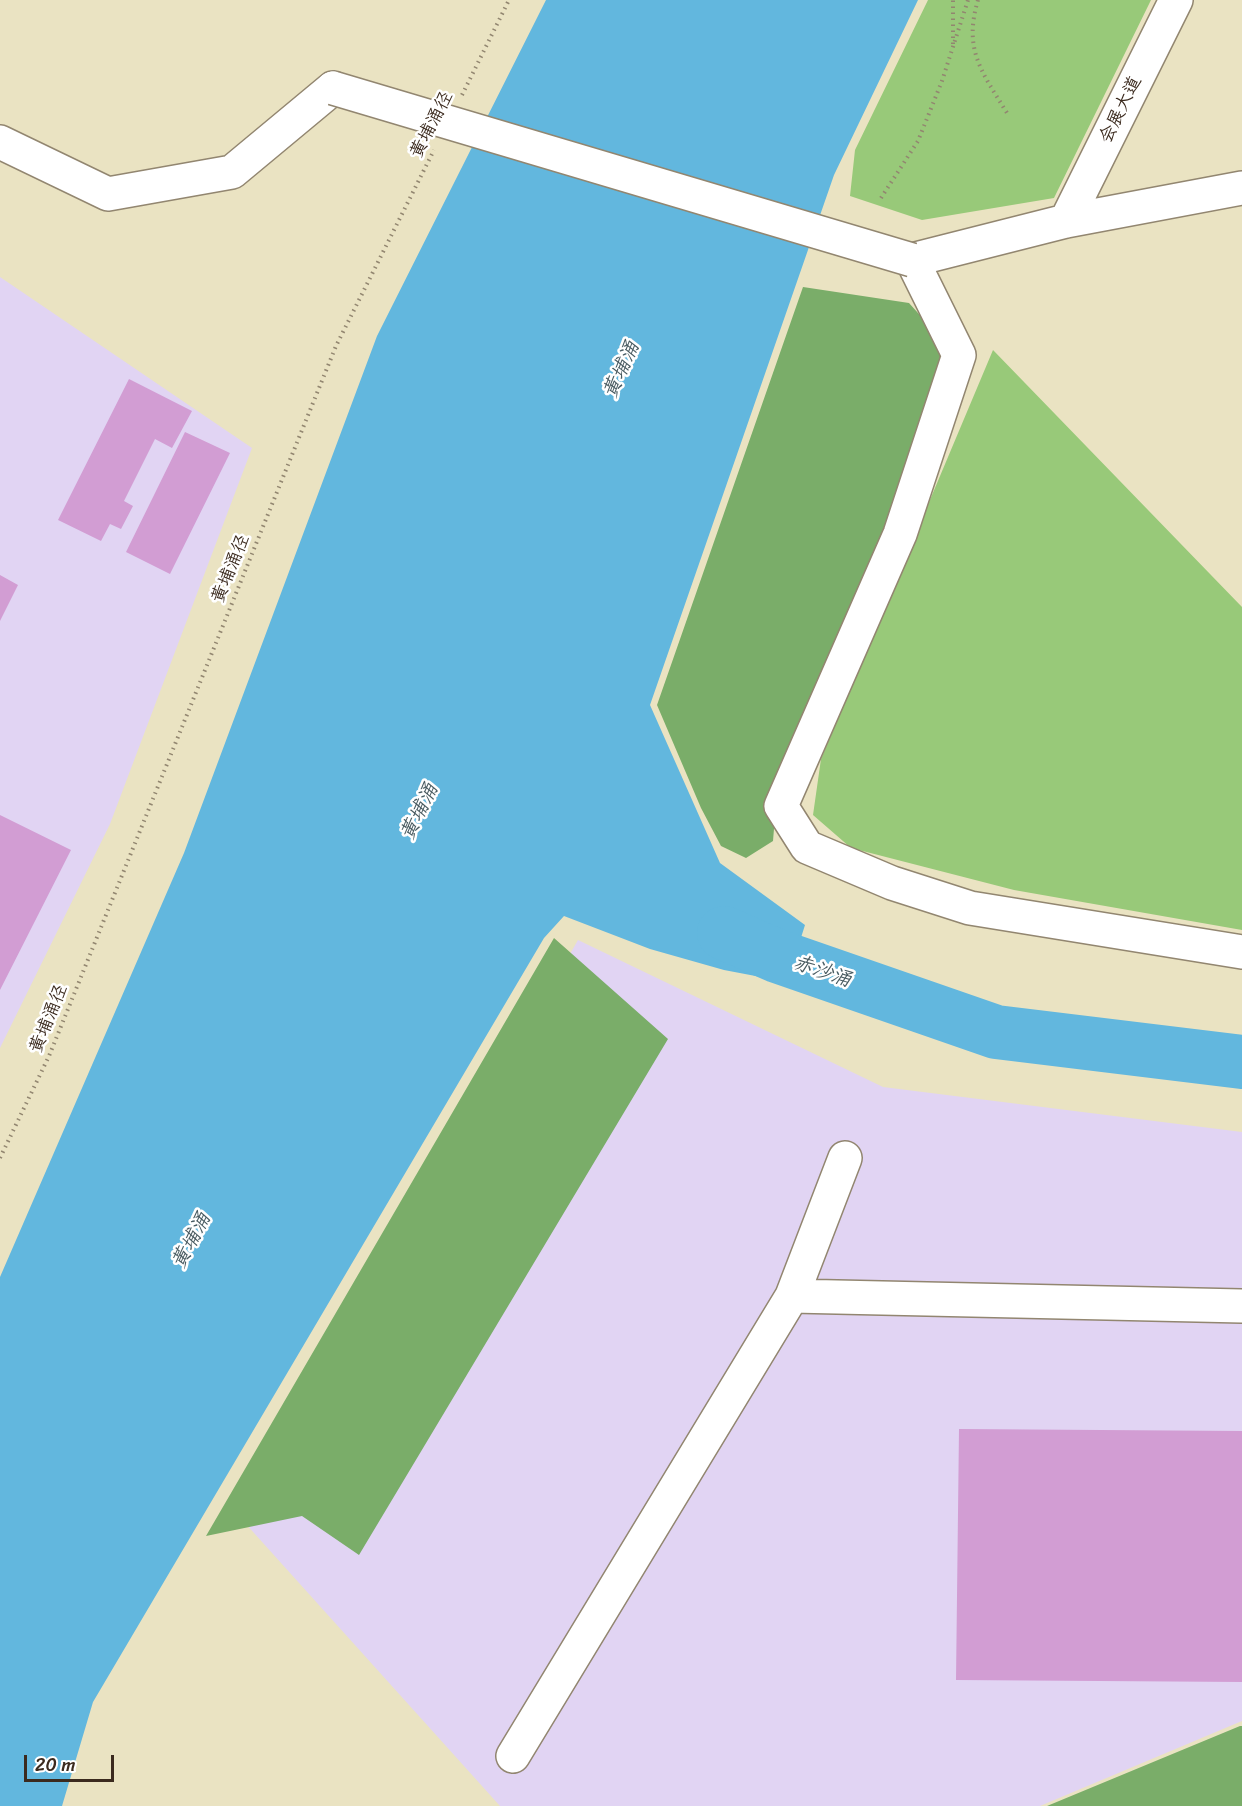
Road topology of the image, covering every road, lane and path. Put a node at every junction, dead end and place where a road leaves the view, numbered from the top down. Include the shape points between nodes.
1 (509, 0) edge
2 (953, 0) edge
3 (968, 0) edge
4 (978, 0) edge
5 (1176, 0) edge
6 (953, 48) junction
7 (457, 105) dead end
8 (1007, 113) dead end
9 (0, 142) edge
10 (436, 147) dead end
11 (1242, 188) edge
12 (881, 198) dead end
13 (1066, 220) junction
14 (912, 260) junction
15 (1242, 952) edge
16 (0, 1158) edge
17 (845, 1158) dead end
18 (792, 1296) junction
19 (1242, 1306) edge
20 (513, 1756) dead end

1 - 7 path, 黄埔涌径
2 - 6 path
3 - 6 path
4 - 8 path via 972,33 978,64
5 - 13 street, 会展大道
6 - 12 path via 918,141
9 - 14 street, bridge via 108,194 232,172 333,88
10 - 16 path, 黄埔涌径 via 336,346 49,1056
11 - 13 street
13 - 14 street
14 - 15 street via 959,355 900,534 781,806 807,847 892,884 970,908
17 - 18 street
18 - 19 street
18 - 20 street

